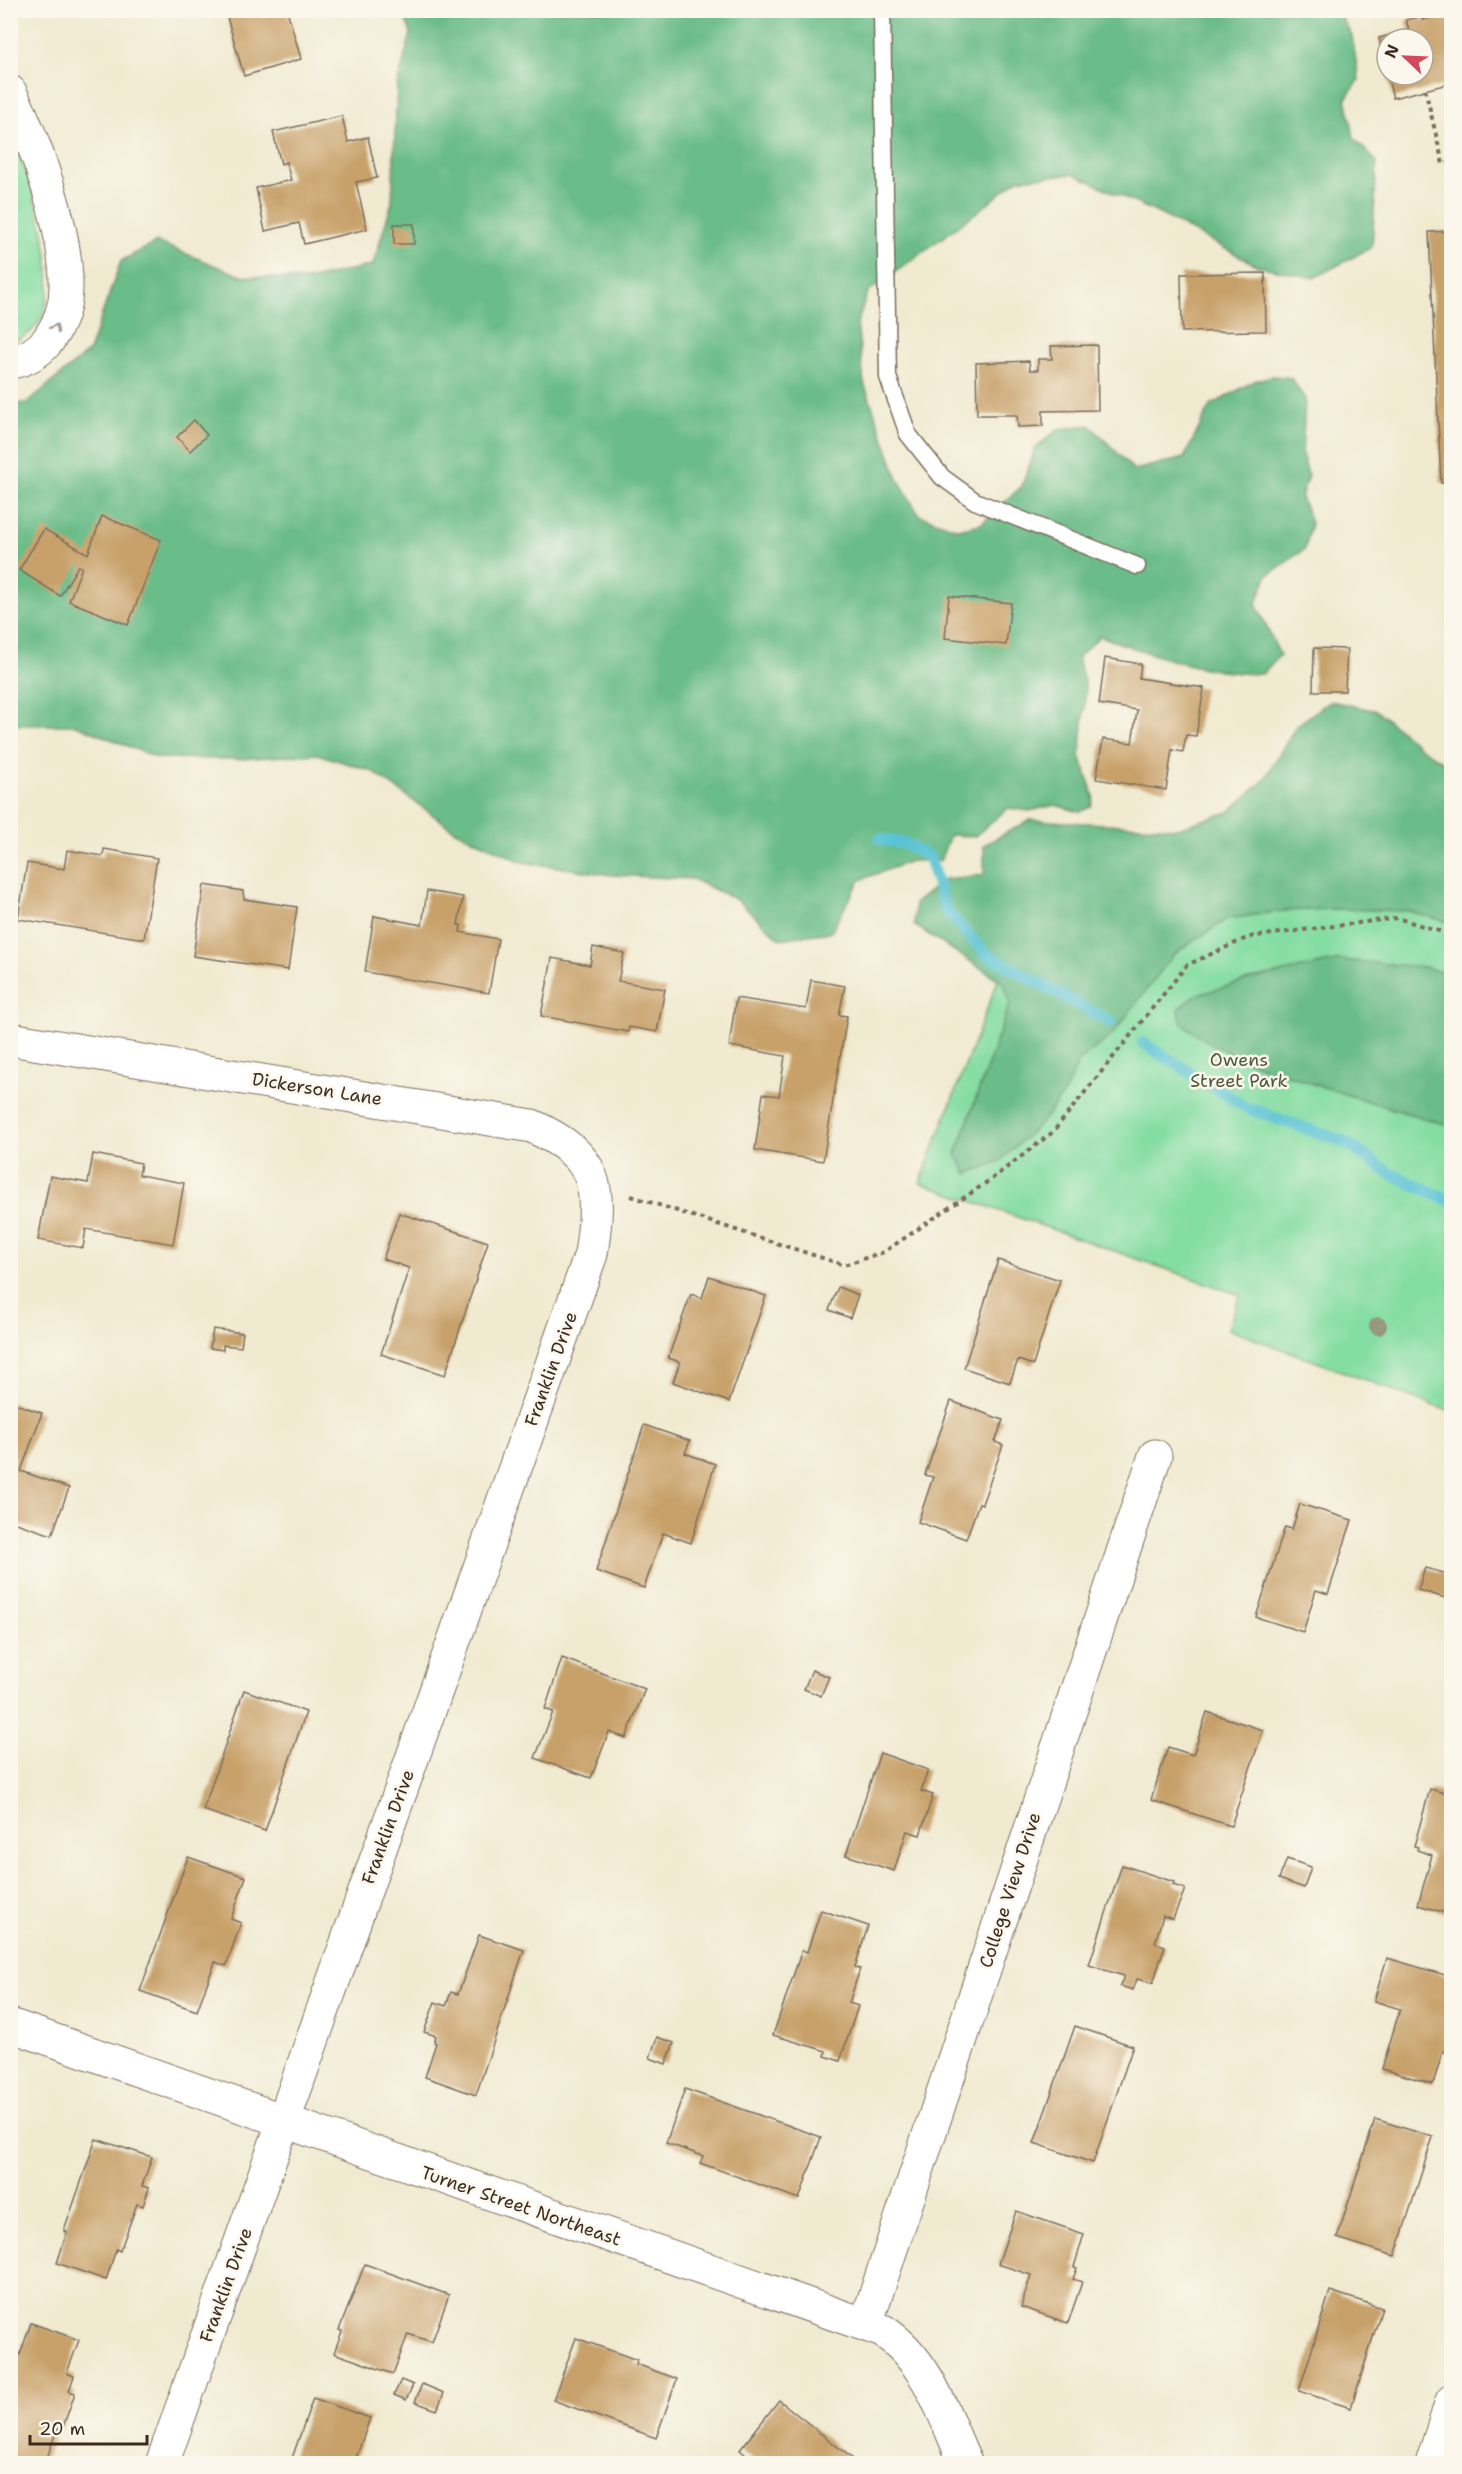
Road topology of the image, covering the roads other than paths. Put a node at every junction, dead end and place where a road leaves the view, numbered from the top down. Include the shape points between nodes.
1 (882, 10) edge
2 (10, 92) edge
3 (10, 362) edge
4 (1137, 566) dead end
5 (10, 1039) edge
6 (595, 1187) joint
7 (1155, 1456) dead end
8 (10, 2025) edge
9 (283, 2122) junction
10 (866, 2324) junction
11 (1452, 2401) edge
12 (162, 2463) edge
13 (966, 2463) edge
14 (1432, 2463) edge

1 - 4 lane via 888,377 908,434 942,477 975,501
3 -> 2 street via 42,348 63,310 66,286 61,238 43,173
5 - 6 street, Dickerson Lane via 532,1125 575,1150
6 - 9 street, Franklin Drive via 596,1222 591,1254
7 - 10 street, College View Drive
8 - 9 street, Turner Street Northeast
9 - 10 street, Turner Street Northeast
9 - 12 street, Franklin Drive
10 - 13 street, Turner Street Northeast via 899,2341 912,2354
11 - 14 street

